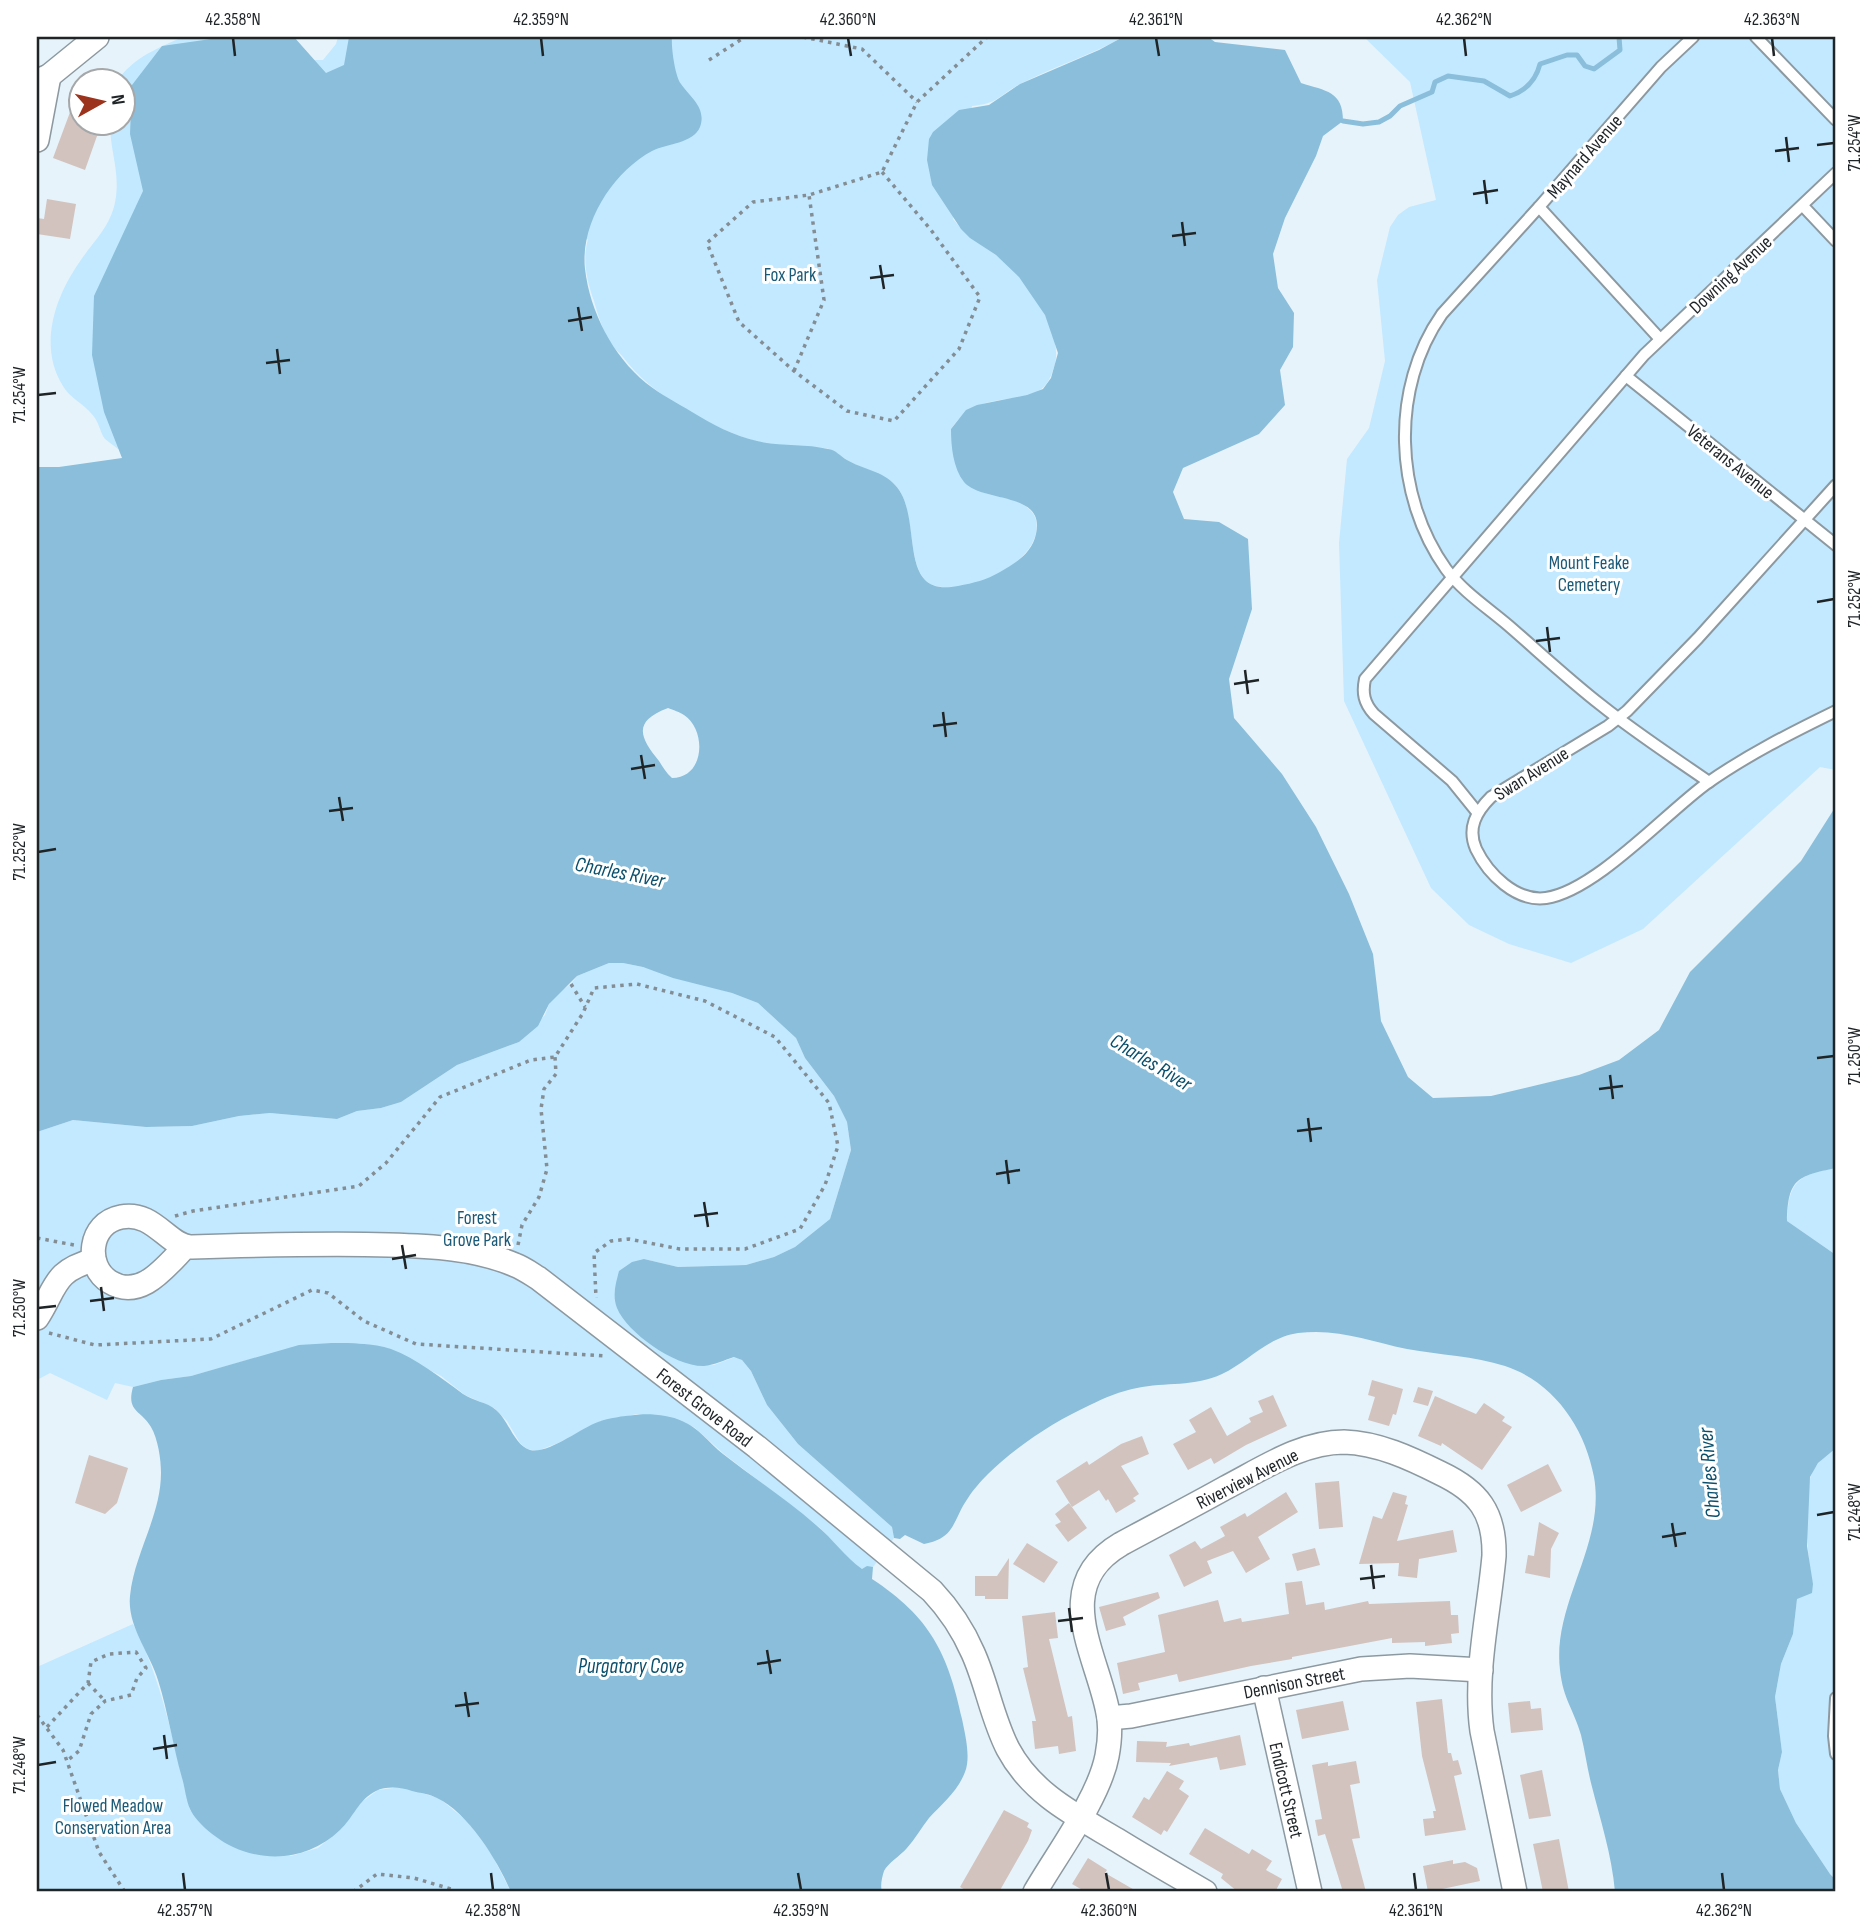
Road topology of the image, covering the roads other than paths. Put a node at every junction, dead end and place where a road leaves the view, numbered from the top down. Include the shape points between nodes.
1 (97, 37) edge
2 (1693, 37) edge
3 (1756, 37) edge
4 (43, 78) edge
5 (1836, 120) edge
6 (37, 140) edge
7 (1836, 173) edge
8 (1803, 205) junction
9 (1539, 207) junction
10 (1836, 241) edge
11 (1660, 339) junction
12 (1626, 376) junction
13 (1836, 485) edge
14 (1805, 521) junction
15 (1836, 545) edge
16 (1452, 576) junction
17 (1836, 711) edge
18 (1618, 719) junction
19 (1709, 782) junction
20 (1477, 812) junction
21 (185, 1247) junction
22 (94, 1254) junction
23 (43, 1326) edge
24 (1481, 1670) junction
25 (1264, 1688) junction
26 (1836, 1698) edge
27 (1109, 1717) junction
28 (1836, 1754) edge
29 (1079, 1818) junction
30 (1035, 1892) edge
31 (1205, 1892) edge
32 (1310, 1892) edge
33 (1515, 1892) edge

1 - 4 street
2 - 9 lane, Maynard Avenue via 1661,67
3 - 5 lane
4 - 6 street
7 - 8 lane, Downing Avenue
8 - 10 lane
8 - 11 lane, Downing Avenue
9 - 11 lane, Maynard Avenue
9 - 16 lane via 1442,314 1424,345 1411,383 1405,440 1411,487 1424,531
11 - 12 lane, Downing Avenue
12 - 14 lane, Veterans Avenue
12 - 16 lane, Downing Avenue
13 - 14 lane, Swan Avenue
14 - 15 lane, Veterans Avenue
14 - 18 lane, Swan Avenue
16 - 18 lane
16 - 20 lane, Downing Avenue via 1371,669 1364,698 1367,707 1452,781
17 - 19 lane, Swan Avenue
18 - 19 lane
18 - 20 lane, Swan Avenue via 1499,790
19 - 20 lane, Swan Avenue via 1603,870 1549,897 1519,893 1493,873 1472,836
21 - 22 street via 137,1217 116,1218 100,1231
21 - 22 street via 149,1282 134,1287 109,1282 99,1271
21 - 29 street, Forest Grove Road via 419,1246 513,1264 538,1278 757,1447 932,1591 956,1620 974,1655 999,1729 1016,1762 1039,1790
22 - 23 street via 65,1271 51,1289
24 - 25 street, Dennison Street via 1377,1667
24 - 27 street, Riverview Avenue via 1495,1545 1483,1505 1465,1485 1399,1454 1362,1444 1324,1444 1273,1463 1102,1558 1085,1589 1082,1618
24 - 33 street, Riverview Avenue via 1482,1731
25 - 27 street, Dennison Street
25 - 32 street, Endicott Street
26 - 28 lane
27 - 29 street, Riverview Avenue via 1105,1764
29 - 30 street, Riverview Avenue
29 - 31 street, Forest Grove Road

